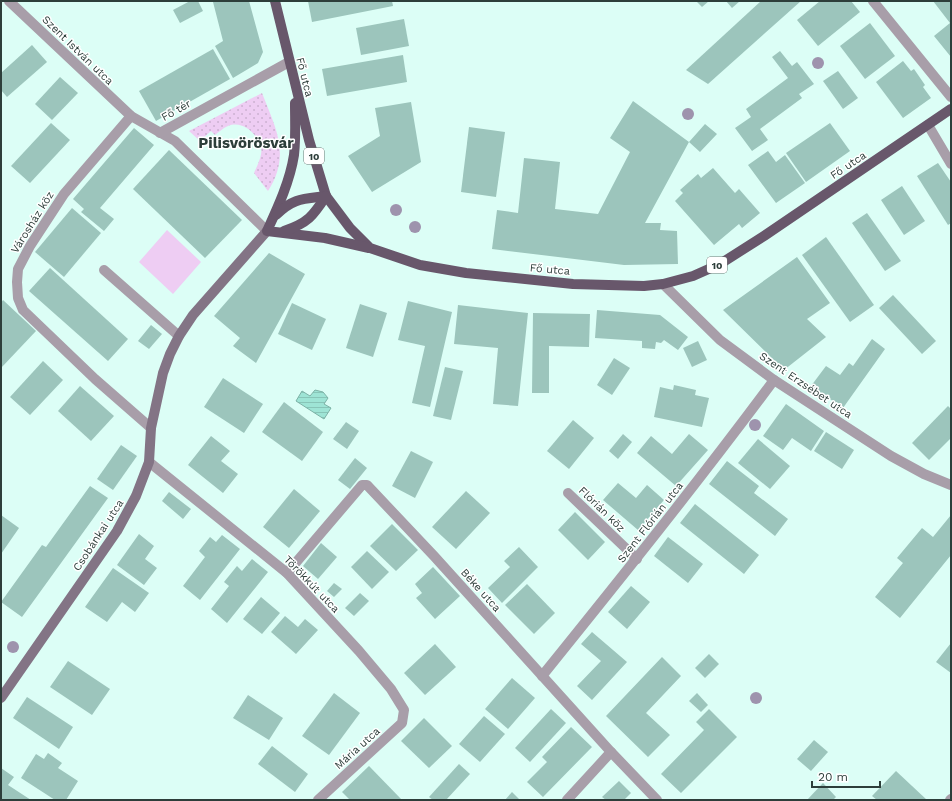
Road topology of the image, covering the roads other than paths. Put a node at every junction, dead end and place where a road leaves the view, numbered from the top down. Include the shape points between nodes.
1 (9, 1) edge
2 (276, 1) edge
3 (873, 1) edge
4 (289, 62) junction
5 (295, 85) junction
6 (951, 97) edge
7 (951, 109) edge
8 (131, 116) junction
9 (928, 125) junction
10 (160, 133) junction
11 (951, 164) edge
12 (326, 196) junction
13 (273, 218) junction
14 (267, 230) junction
15 (282, 232) junction
16 (370, 248) junction
17 (104, 270) dead end
18 (662, 284) junction
19 (179, 336) junction
20 (774, 380) junction
21 (151, 428) junction
22 (149, 462) junction
23 (951, 485) edge
24 (568, 493) dead end
25 (637, 559) junction
26 (287, 573) junction
27 (542, 676) junction
28 (1, 698) edge
29 (404, 710) joint
30 (611, 752) junction
31 (318, 800) edge
32 (567, 800) edge
33 (658, 800) edge

1 - 8 street, Szent István utca
2 - 4 main road, Fő utca / 10
3 - 6 street
4 - 5 main road, Fő utca / 10
4 - 10 street, Fő tér
5 - 12 main road, Fő utca / 10
5 - 13 main road via 293,161
7 - 9 main road, Fő utca / 10
8 - 10 street, Szent István utca
8 - 21 street, Városház köz via 64,194 30,246 18,269 18,298 23,310 40,327
9 - 11 street
9 - 18 main road, Fő utca / 10 via 720,264 693,276
10 - 14 street, Fő tér via 193,158
12 - 13 main road via 295,200
12 - 15 main road via 310,218 299,226
12 - 16 main road, Fő utca / 10 via 350,228
13 - 14 main road
14 - 15 main road
14 - 19 main road, Csobánkai utca via 193,316
15 - 16 main road
16 - 18 main road, Fő utca / 10 via 420,265 466,273 573,284
17 - 19 street
18 - 20 street, Szent Erzsébet utca via 720,340
19 - 21 main road, Csobánkai utca via 163,373
20 - 23 street, Szent Erzsébet utca via 891,456
20 - 25 street, Szent Flórián utca
21 - 22 main road, Csobánkai utca
22 - 26 street, Törökkút utca
22 - 28 main road, Csobánkai utca via 136,496 117,531
24 - 25 street, Flórián köz
25 - 27 street, Szent Flórián utca
26 - 27 street, Béke utca via 362,485 367,485
26 - 29 street, Törökkút utca via 359,651 391,689
27 - 30 street, Béke utca
29 - 31 street, Mária utca via 402,724
30 - 32 street
30 - 33 street, Béke utca

